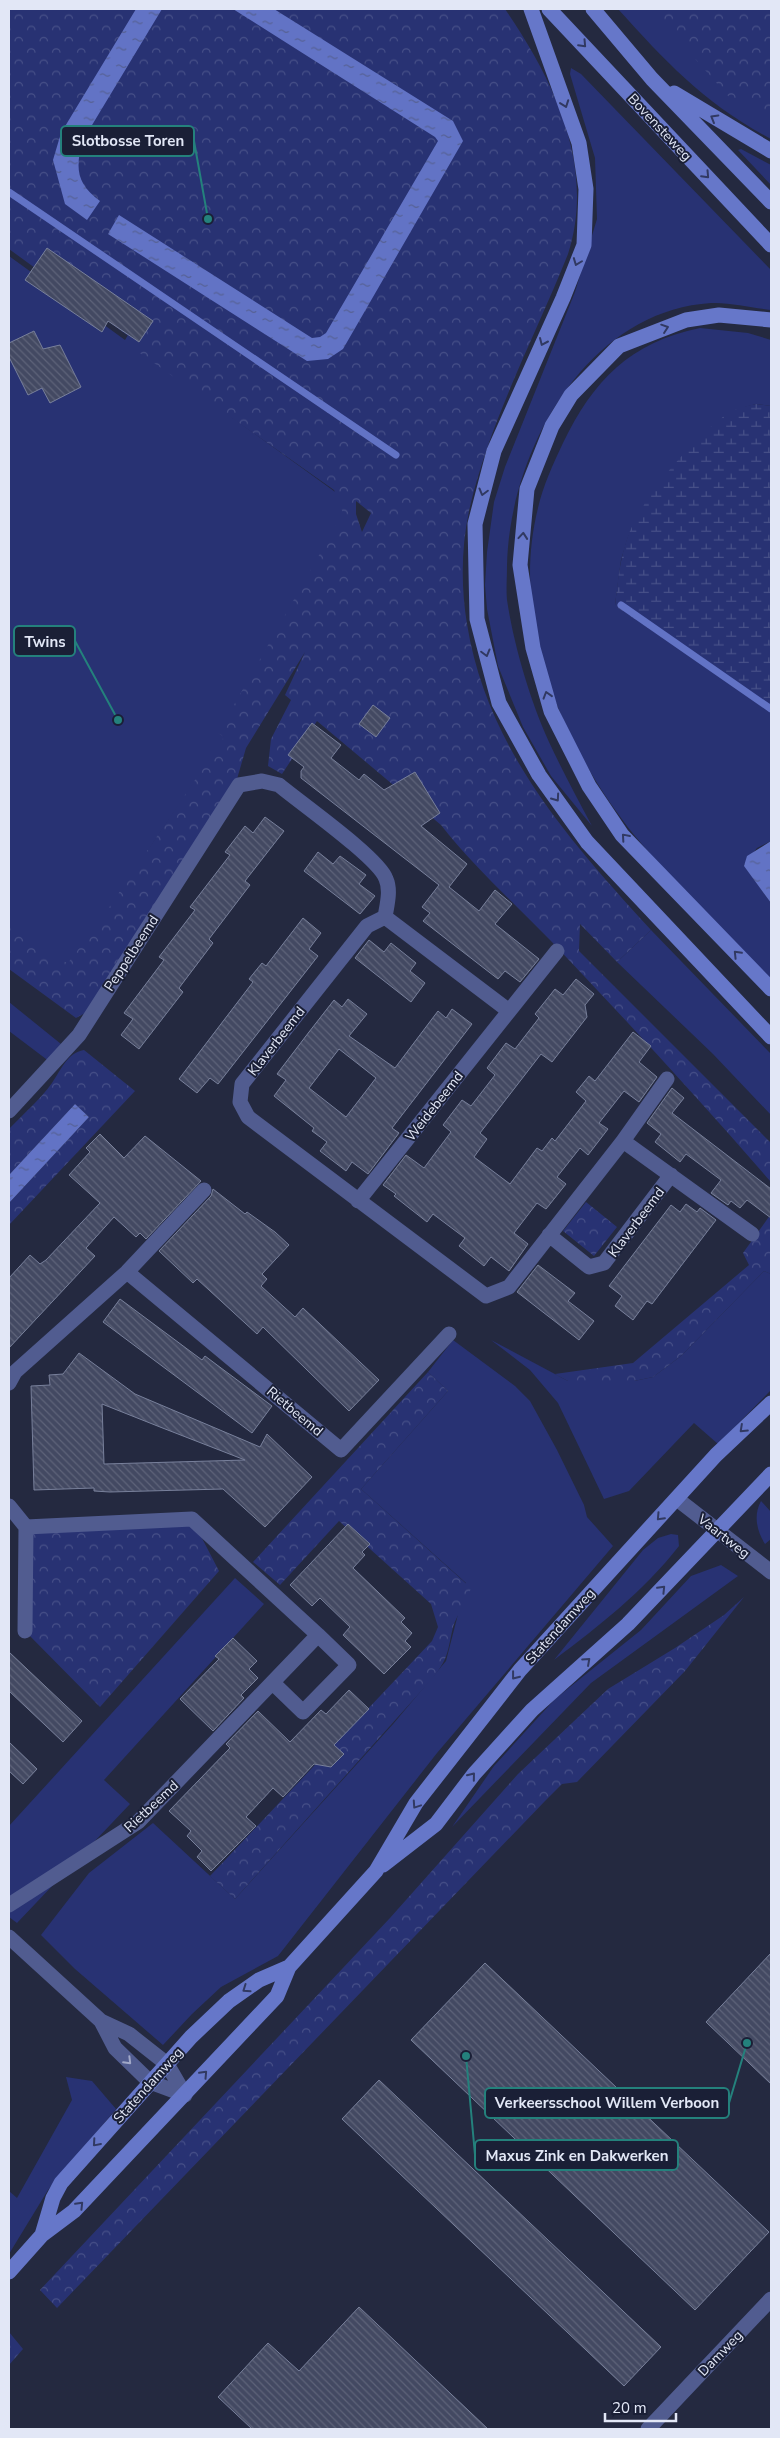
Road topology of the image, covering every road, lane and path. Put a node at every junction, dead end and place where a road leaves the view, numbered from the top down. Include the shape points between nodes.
1 (531, 9) edge
2 (549, 9) edge
3 (593, 9) edge
4 (652, 79) junction
5 (771, 151) edge
6 (771, 202) edge
7 (771, 245) edge
8 (771, 320) edge
9 (385, 917) junction
10 (557, 951) dead end
11 (771, 989) edge
12 (509, 1011) junction
13 (771, 1037) edge
14 (667, 1079) dead end
15 (9, 1111) edge
16 (623, 1141) junction
17 (671, 1175) junction
18 (204, 1190) dead end
19 (358, 1201) junction
20 (752, 1234) dead end
21 (549, 1235) junction
22 (127, 1272) junction
23 (449, 1334) dead end
24 (9, 1383) edge
25 (771, 1403) edge
26 (771, 1474) edge
27 (677, 1499) junction
28 (9, 1506) edge
29 (26, 1527) junction
30 (717, 1530) junction
31 (771, 1572) edge
32 (25, 1632) dead end
33 (318, 1635) junction
34 (272, 1683) junction
35 (376, 1871) junction
36 (9, 1905) edge
37 (9, 1937) edge
38 (289, 1967) junction
39 (101, 2021) junction
40 (167, 2064) junction
41 (150, 2082) junction
42 (185, 2095) junction
43 (42, 2235) junction
44 (9, 2272) edge
45 (771, 2300) edge
46 (648, 2429) edge

1 -> 13 main road via 579,143 586,189 584,244 494,451 475,524 476,618 500,703 539,775 587,842
2 -> 7 main road, Bovensteweg
3 - 4 main road, Bovensteweg
5 -> 4 main road
4 - 6 main road, Bovensteweg
11 -> 8 main road via 622,835 589,786 551,711 532,648 520,565 527,490 552,426 571,395 619,346 686,320 719,315
9 - 12 street
9 - 15 street, Peppelbeemd via 388,900 386,878 371,858 279,785 262,782 239,785 79,1035
9 - 19 street, Klaverbeemd via 367,926 242,1084 240,1102 248,1117
10 - 12 street, Weidebeemd
12 - 19 street, Weidebeemd
14 - 16 street, Klaverbeemd
16 - 17 street, Klaverbeemd
16 - 21 street, Klaverbeemd
17 - 20 street, Klaverbeemd
17 - 21 street, Klaverbeemd via 604,1263 589,1267
18 - 22 street
19 - 21 street, Klaverbeemd via 486,1296 509,1287
22 - 23 street, Rietbeemd via 342,1450
22 - 24 street via 15,1372
25 -> 27 main road, Statendamweg via 716,1455
26 - 30 main road, Statendamweg
27 - 30 street, Vaartweg
27 -> 35 main road, Statendamweg via 520,1670 416,1803
28 - 29 street
29 - 32 street
29 - 33 street via 192,1519
30 - 31 street, Vaartweg
35 -> 30 main road, Statendamweg via 436,1824 474,1774 532,1710 628,1624
33 - 34 street, Rietbeemd
33 - 34 street via 349,1665 302,1712
34 - 36 street, Rietbeemd via 138,1822
35 - 38 main road, Statendamweg
37 - 39 street
38 -> 40 main road, Statendamweg via 259,1980 229,2001
42 -> 38 main road, Statendamweg via 277,1996
39 - 40 street via 129,2034
39 -> 41 street via 115,2048
40 - 41 main road, Statendamweg
40 - 42 street
41 - 42 street
41 -> 43 main road, Statendamweg via 61,2183
43 -> 42 main road, Statendamweg via 74,2210
43 - 44 main road, Statendamweg
45 - 46 street, Damweg

